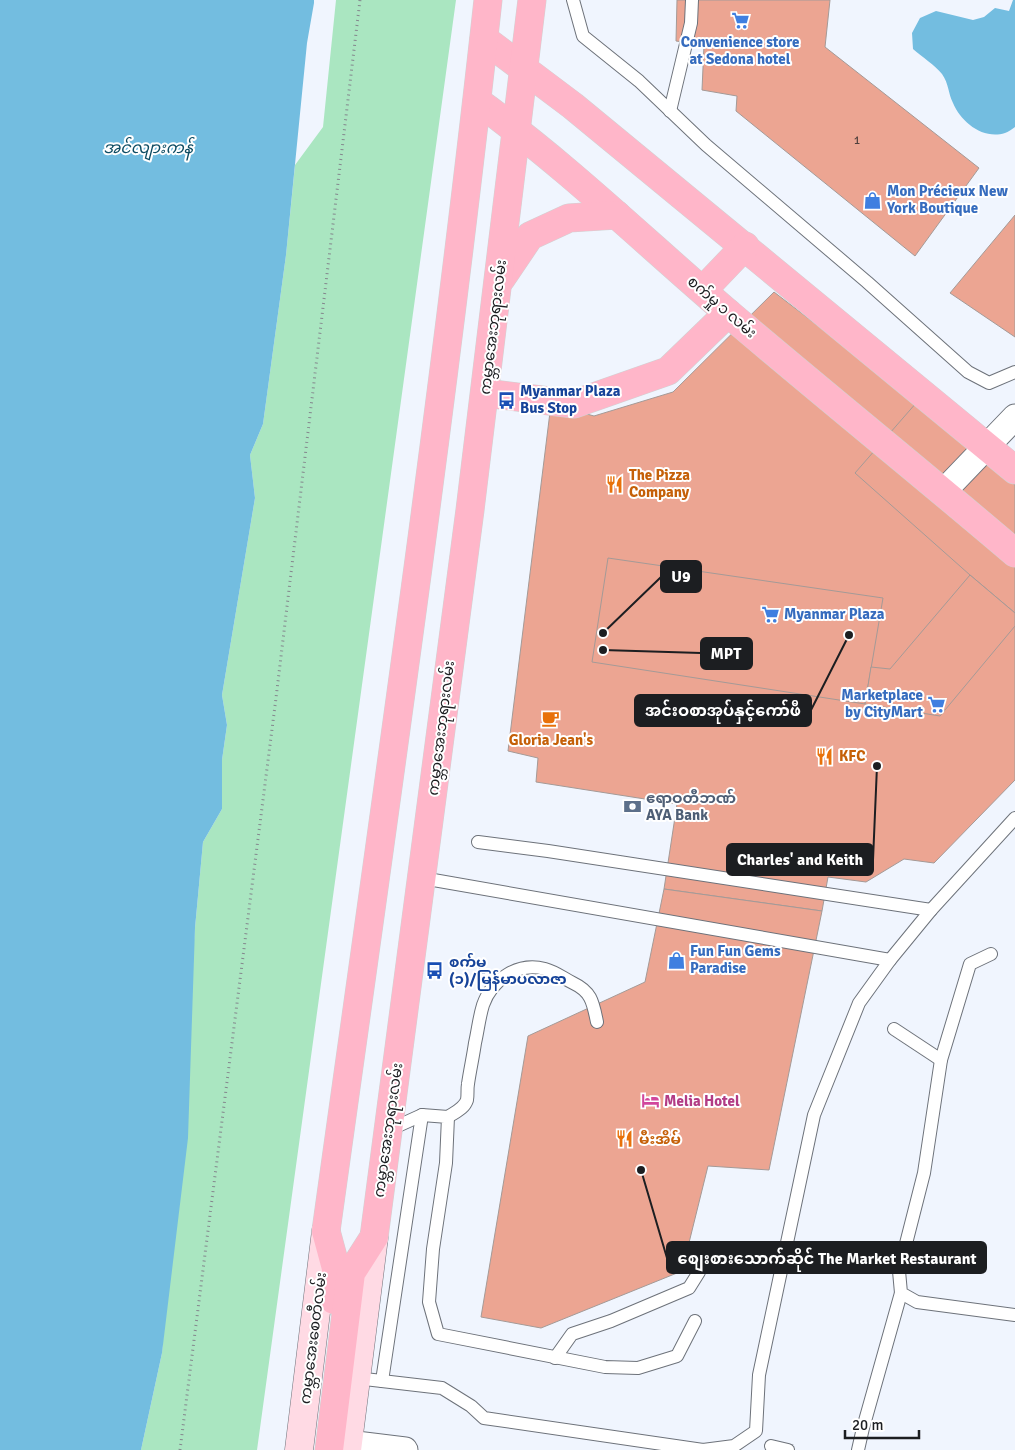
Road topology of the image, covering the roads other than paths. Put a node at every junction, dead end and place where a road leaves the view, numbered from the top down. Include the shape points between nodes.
1 (488, 0) edge
2 (532, 0) edge
3 (573, 0) edge
4 (692, 0) edge
5 (484, 39) junction
6 (524, 68) junction
7 (477, 101) junction
8 (670, 111) junction
9 (515, 129) junction
10 (617, 215) junction
11 (744, 246) junction
12 (498, 283) junction
13 (702, 290) junction
14 (728, 313) junction
15 (1015, 372) edge
16 (485, 393) junction
17 (1015, 417) edge
18 (986, 446) junction
19 (1015, 470) edge
20 (943, 492) junction
21 (1015, 553) edge
22 (1015, 818) edge
23 (478, 842) dead end
24 (423, 878) junction
25 (931, 910) junction
26 (992, 954) dead end
27 (890, 960) junction
28 (597, 1022) dead end
29 (894, 1029) dead end
30 (941, 1060) junction
31 (422, 1115) junction
32 (448, 1117) junction
33 (389, 1130) junction
34 (326, 1231) junction
35 (374, 1237) junction
36 (756, 1251) dead end
37 (901, 1293) junction
38 (1015, 1315) edge
39 (695, 1321) dead end
40 (555, 1358) junction
41 (369, 1379) junction
42 (329, 1402) junction
43 (772, 1446) dead end
44 (305, 1448) edge
45 (341, 1448) edge
46 (735, 1448) edge
47 (405, 1450) edge
48 (788, 1450) edge
49 (858, 1450) edge

1 - 5 main road
2 - 6 main road, ကမ္ဘာအေးဘုရားလမ်း
3 - 8 lane via 583,36
4 - 8 lane via 691,23
5 - 6 main road
5 - 7 main road
6 - 9 main road, ကမ္ဘာအေးဘုရားလမ်း
6 - 11 main road
7 - 9 main road, စက်မှု ၁ လမ်း
7 - 34 main road, ကမ္ဘာအေးဘုရားလမ်း
8 - 15 lane via 968,372 990,383
9 - 10 main road, စက်မှု ၁ လမ်း
9 - 12 main road, ကမ္ဘာအေးဘုရားလမ်း
10 - 12 main road via 569,218 530,236
10 - 13 main road, စက်မှု ၁ လမ်း
11 - 13 main road
11 - 18 main road
12 - 16 main road, ကမ္ဘာအေးဘုရားလမ်း
13 - 14 main road, စက်မှု ၁ လမ်း
14 - 16 main road via 668,371 574,404
14 - 20 main road, စက်မှု ၁ လမ်း
16 - 24 main road, ကမ္ဘာအေးဘုရားလမ်း via 431,836
17 - 18 street
18 - 19 main road
18 - 20 street
20 - 21 main road, စက်မှု ၁ လမ်း
22 - 25 lane
23 - 25 lane
24 - 27 lane
24 - 33 main road, ကမ္ဘာအေးဘုရားလမ်း
25 - 27 lane
26 - 30 lane via 970,964
27 - 46 lane via 859,1003 814,1115 759,1375 756,1431
28 - 32 lane via 594,1004 586,990 563,976 538,968 522,968 508,973 494,986 484,1003 467,1100 462,1109
29 - 30 lane
30 - 37 lane via 924,1173 899,1271
31 - 32 lane
31 - 33 lane
31 - 41 lane
32 - 40 lane via 446,1163 429,1302 438,1334
33 - 35 main road, ကမ္ဘာအေးဘုရားလမ်း
34 - 42 main road, ကမ္ဘာအေးဘုရားလမ်း via 337,1272
34 - 44 main road, ကမ္ဘာအေးစေတီလမ်း
35 - 41 main road
35 - 42 main road, ကမ္ဘာအေးဘုရားလမ်း via 351,1273
36 - 40 lane via 720,1250 703,1259 689,1288 572,1334
37 - 38 lane via 917,1302
37 - 49 lane
39 - 40 lane via 677,1356 638,1368 605,1368
41 - 45 main road
41 - 46 lane via 442,1388 484,1418 702,1450
42 - 44 main road, ကမ္ဘာအေးဘုရားလမ်း
42 - 45 main road, ကမ္ဘာအေးဘုရားလမ်း
43 - 48 lane
45 - 47 street

